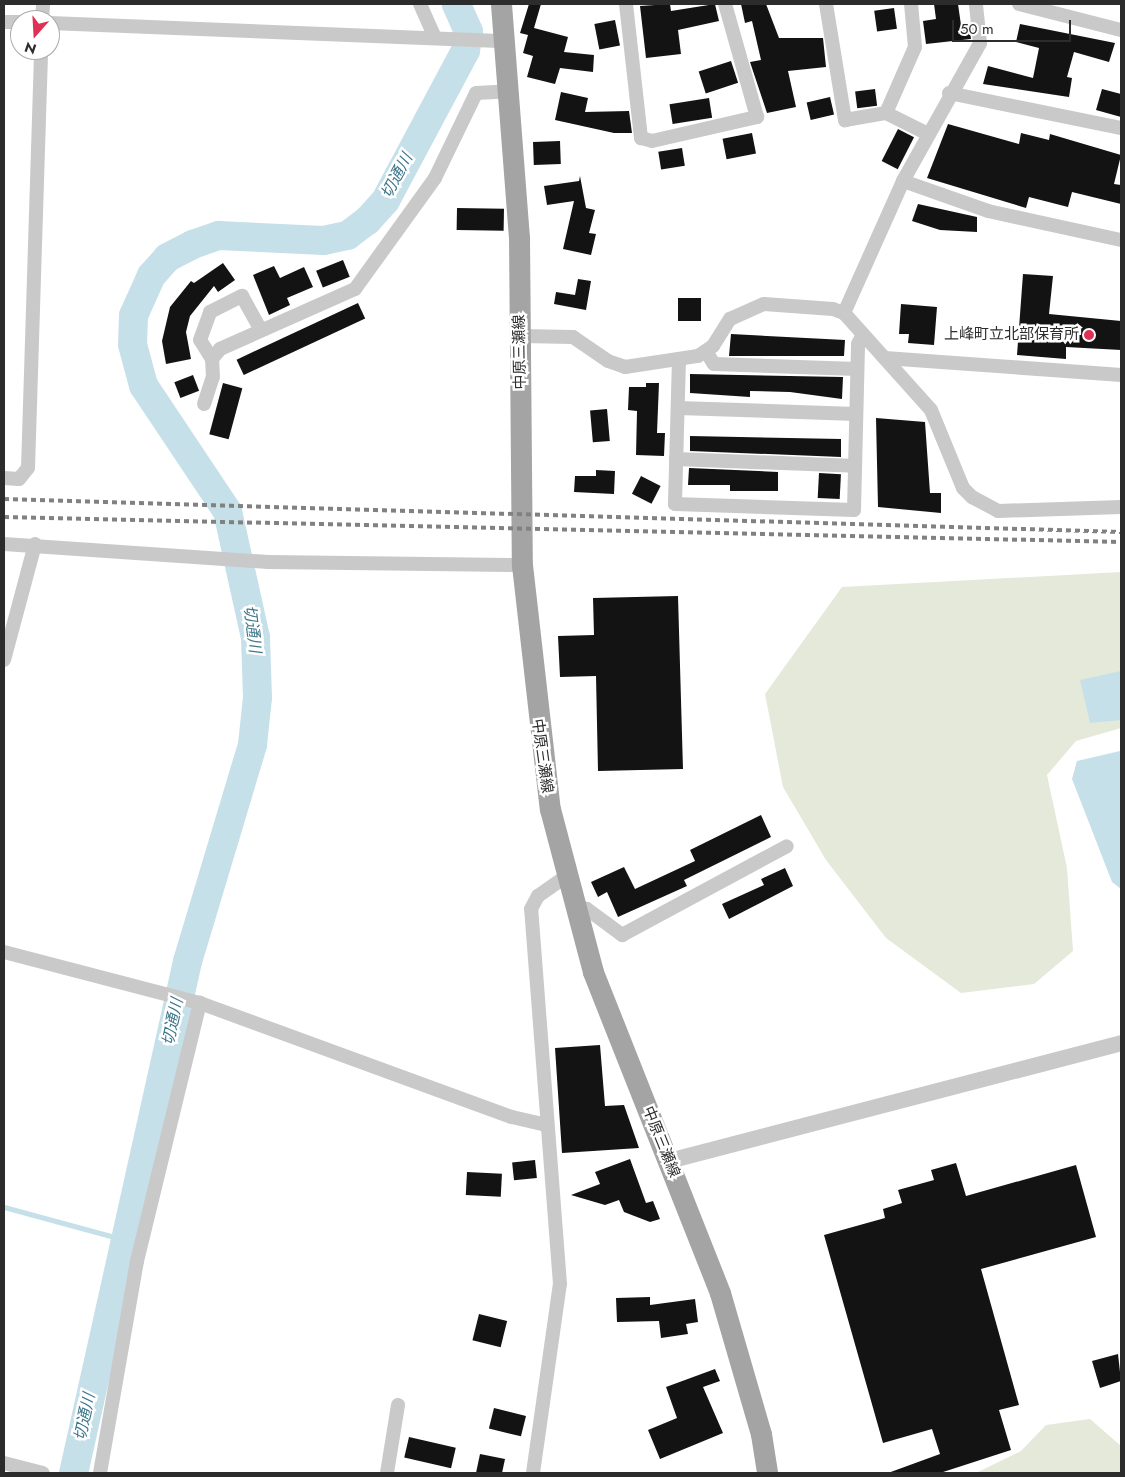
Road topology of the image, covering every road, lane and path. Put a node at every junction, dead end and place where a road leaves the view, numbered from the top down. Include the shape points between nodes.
1 (420, 4) edge
2 (501, 4) edge
3 (626, 4) edge
4 (725, 4) edge
5 (826, 4) edge
6 (911, 4) edge
7 (976, 4) edge
8 (1019, 4) edge
9 (60, 23) edge
10 (1121, 30) edge
11 (435, 38) junction
12 (506, 41) junction
13 (42, 60) edge
14 (510, 91) junction
15 (949, 93) junction
16 (886, 113) junction
17 (1121, 128) edge
18 (928, 134) junction
19 (903, 181) junction
20 (1121, 240) edge
21 (844, 314) junction
22 (261, 330) junction
23 (863, 334) junction
24 (520, 336) junction
25 (707, 353) junction
26 (886, 358) junction
27 (212, 359) junction
28 (679, 359) junction
29 (857, 369) junction
30 (1121, 375) edge
31 (204, 404) dead end
32 (678, 408) junction
33 (856, 414) junction
34 (676, 459) junction
35 (855, 466) junction
36 (4, 478) edge
37 (1121, 507) edge
38 (4, 544) edge
39 (35, 544) junction
40 (522, 565) junction
41 (4, 660) edge
42 (787, 846) dead end
43 (565, 877) junction
44 (574, 906) junction
45 (4, 952) edge
46 (200, 1003) junction
47 (1121, 1043) edge
48 (547, 1125) junction
49 (669, 1161) junction
50 (398, 1406) dead end
51 (4, 1463) edge
52 (43, 1473) edge
53 (100, 1473) edge
54 (387, 1473) edge
55 (533, 1473) edge
56 (767, 1473) edge

1 - 11 street
2 - 12 main road, 中原三瀬線
3 - 4 street via 641,138 652,141 758,117
5 - 16 street via 845,120
6 - 16 street via 915,47
7 - 15 street via 980,43
8 - 10 street
9 - 11 street
11 - 12 street
12 - 14 main road, 中原三瀬線
13 - 36 street via 28,468 20,479
14 - 22 street via 476,93 435,178 366,279 355,289
14 - 24 main road, 中原三瀬線
15 - 17 street
15 - 18 street
16 - 18 street
18 - 19 street
19 - 20 street via 988,211
19 - 21 street
21 - 23 street
21 - 25 street via 764,304 730,319
22 - 27 street via 220,349
22 - 27 street via 242,296 210,312 200,340
23 - 26 street
23 - 29 street via 858,344
24 - 28 street via 573,337 616,365
24 - 40 main road, 中原三瀬線
25 - 28 street
25 - 29 street via 714,364
26 - 30 street
26 - 37 street via 931,410 963,488 972,497 998,511
27 - 31 street via 213,377
28 - 32 street
29 - 33 street
32 - 33 street
32 - 34 street
33 - 35 street
34 - 35 street
34 - 35 street via 675,504 854,510
38 - 39 street
39 - 40 street via 268,562
39 - 41 street
40 - 43 main road, 中原三瀬線 via 532,684
42 - 44 street via 622,935 587,909
43 - 44 main road, 中原三瀬線
43 - 48 street via 538,896 531,908
44 - 49 main road, 中原三瀬線 via 593,972
45 - 46 street
46 - 48 street via 512,1117
46 - 53 street via 137,1262
47 - 49 street
48 - 55 street via 560,1284
49 - 56 main road, 中原三瀬線 via 720,1293 761,1434
50 - 54 street
51 - 52 street

